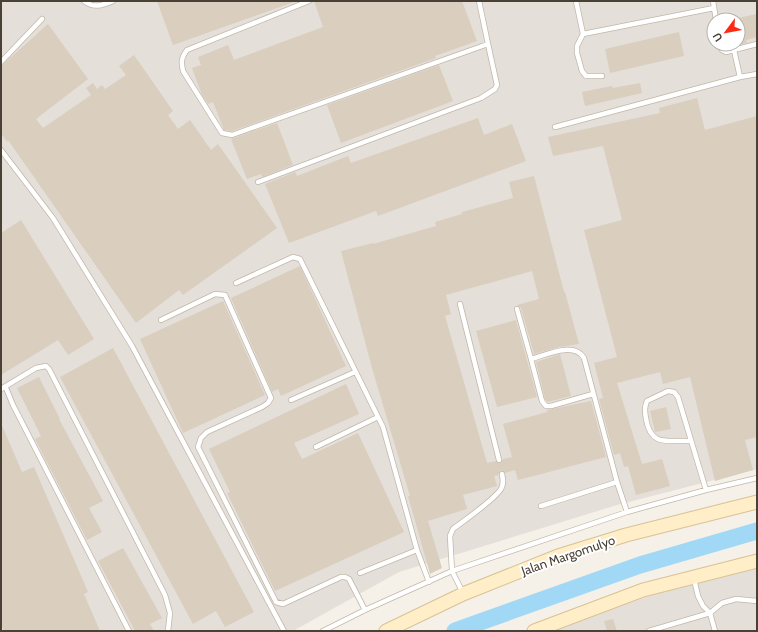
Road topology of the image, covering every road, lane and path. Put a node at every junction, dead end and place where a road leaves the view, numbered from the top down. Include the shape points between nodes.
1 (84, 1) edge
2 (114, 1) edge
3 (309, 1) edge
4 (479, 1) edge
5 (576, 1) edge
6 (713, 1) edge
7 (714, 8) junction
8 (715, 12) edge
9 (42, 19) dead end
10 (583, 34) junction
11 (488, 44) junction
12 (757, 44) edge
13 (746, 47) edge
14 (734, 52) edge
15 (1, 62) edge
16 (757, 74) edge
17 (602, 76) dead end
18 (740, 77) junction
19 (555, 127) dead end
20 (1, 150) edge
21 (258, 182) dead end
22 (236, 283) dead end
23 (460, 304) dead end
24 (517, 309) dead end
25 (161, 320) dead end
26 (531, 359) junction
27 (355, 372) junction
28 (4, 389) edge
29 (593, 394) junction
30 (291, 400) dead end
31 (378, 417) junction
32 (690, 441) junction
33 (316, 447) dead end
34 (499, 460) dead end
35 (502, 474) dead end
36 (757, 478) edge
37 (617, 482) junction
38 (706, 490) junction
39 (757, 502) edge
40 (541, 506) dead end
41 (627, 512) junction
42 (417, 550) junction
43 (757, 560) edge
44 (452, 571) junction
45 (360, 573) dead end
46 (693, 577) junction
47 (429, 582) junction
48 (463, 594) junction
49 (757, 601) edge
50 (365, 610) junction
51 (710, 613) junction
52 (129, 631) edge
53 (168, 631) edge
54 (284, 631) edge
55 (323, 631) edge
56 (388, 631) edge
57 (535, 631) edge
58 (649, 631) edge
59 (715, 631) edge

1 - 2 lane via 93,6 100,6
3 - 11 lane via 187,50 182,57 183,71 222,133 232,135
4 - 11 lane
5 - 10 lane
6 - 7 lane
7 - 8 lane
7 - 10 lane
9 - 15 lane
10 - 17 lane via 577,46 582,71 586,76
11 - 21 lane via 497,85 492,92
12 - 13 lane
14 - 18 lane
16 - 18 lane
18 - 19 lane
20 - 54 lane via 53,218 132,346
22 - 27 lane via 293,257 300,259
23 - 34 lane
24 - 26 lane
25 - 50 lane via 215,294 225,296 271,398 262,407 207,432 201,438 198,447 276,602 283,604 345,576
26 - 29 lane via 565,350 580,352 584,358
26 - 29 lane via 542,401 546,406
27 - 30 lane
27 - 31 lane
28 - 52 lane
28 - 53 lane via 36,368 46,366 49,369 165,595 170,613
29 - 37 lane
31 - 33 lane
31 - 42 lane
32 - 32 lane via 678,397 674,392 668,391 647,401 644,407 648,431 652,437 660,440
32 - 38 lane
35 - 44 lane via 502,488 496,495 453,529 450,536
36 - 38 lane
37 - 40 lane
37 - 41 lane
38 - 41 lane
39 - 48 main road, Jalan Margomulyo via 626,535 558,556
41 - 44 lane
42 - 45 lane
42 - 47 lane
43 - 46 main road
44 - 47 lane
44 - 48 lane
46 - 51 lane via 698,596
46 - 57 main road via 643,590
47 - 50 lane
48 - 56 main road, Jalan Margomulyo
49 - 51 lane via 736,599 722,603
50 - 55 lane
51 - 58 lane
51 - 59 lane

